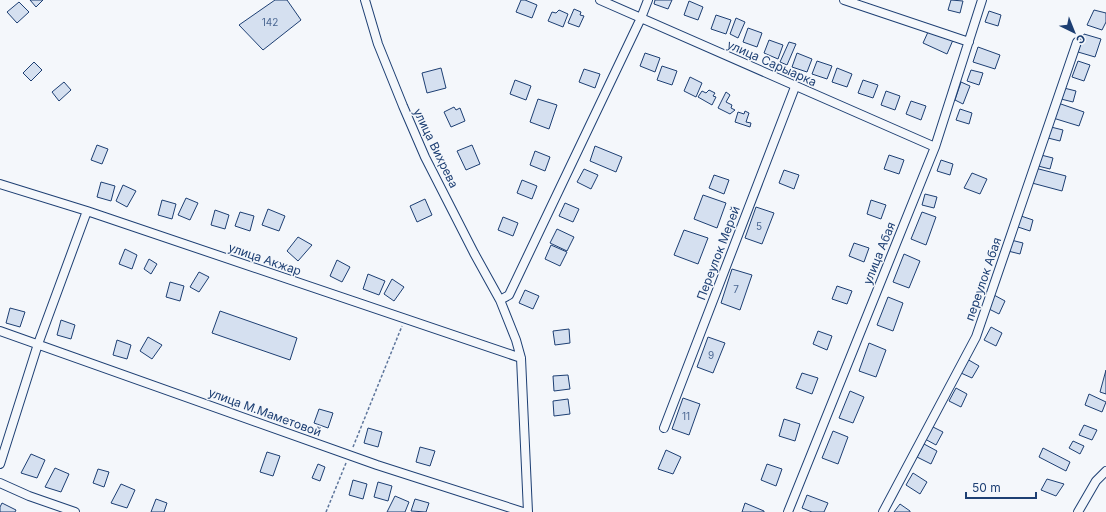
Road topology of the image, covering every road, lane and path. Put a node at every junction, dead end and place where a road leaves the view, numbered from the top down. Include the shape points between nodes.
1 (365, 0) edge
2 (600, 0) edge
3 (648, 0) edge
4 (844, 0) edge
5 (982, 0) edge
6 (641, 18) junction
7 (969, 42) junction
8 (1077, 42) dead end
9 (795, 87) junction
10 (934, 147) junction
11 (0, 184) edge
12 (87, 211) junction
13 (500, 300) junction
14 (405, 319) junction
15 (0, 331) edge
16 (38, 344) junction
17 (521, 358) junction
18 (664, 428) dead end
19 (350, 455) junction
20 (0, 464) edge
21 (1106, 471) edge
22 (0, 483) edge
23 (75, 512) edge
24 (326, 512) edge
25 (523, 512) edge
26 (528, 512) edge
27 (788, 512) edge
28 (883, 512) edge
29 (1078, 512) edge

1 - 13 street, улица Вихрева via 378,44 402,106 474,253
2 - 6 street, улица Сарыарка
3 - 6 street
4 - 7 street
5 - 7 street, улица Абая
6 - 9 street, улица Сарыарка
6 - 13 street via 509,295
7 - 10 street, улица Абая
8 - 28 street, переулок Абая via 976,337
9 - 10 street, улица Сарыарка
9 - 18 street, Переулок Мерей
10 - 27 street, улица Абая
11 - 12 street, улица Акжар
12 - 14 street, улица Акжар
12 - 16 street
13 - 17 street, улица Вихрева
14 - 17 street, улица Акжар
14 - 19 path
15 - 16 street, улица М.Маметовой
16 - 19 street, улица М.Маметовой
16 - 20 street
17 - 26 street, улица Вихрева
19 - 24 path
19 - 25 street, улица М.Маметовой
21 - 29 street via 1096,481
22 - 23 street

